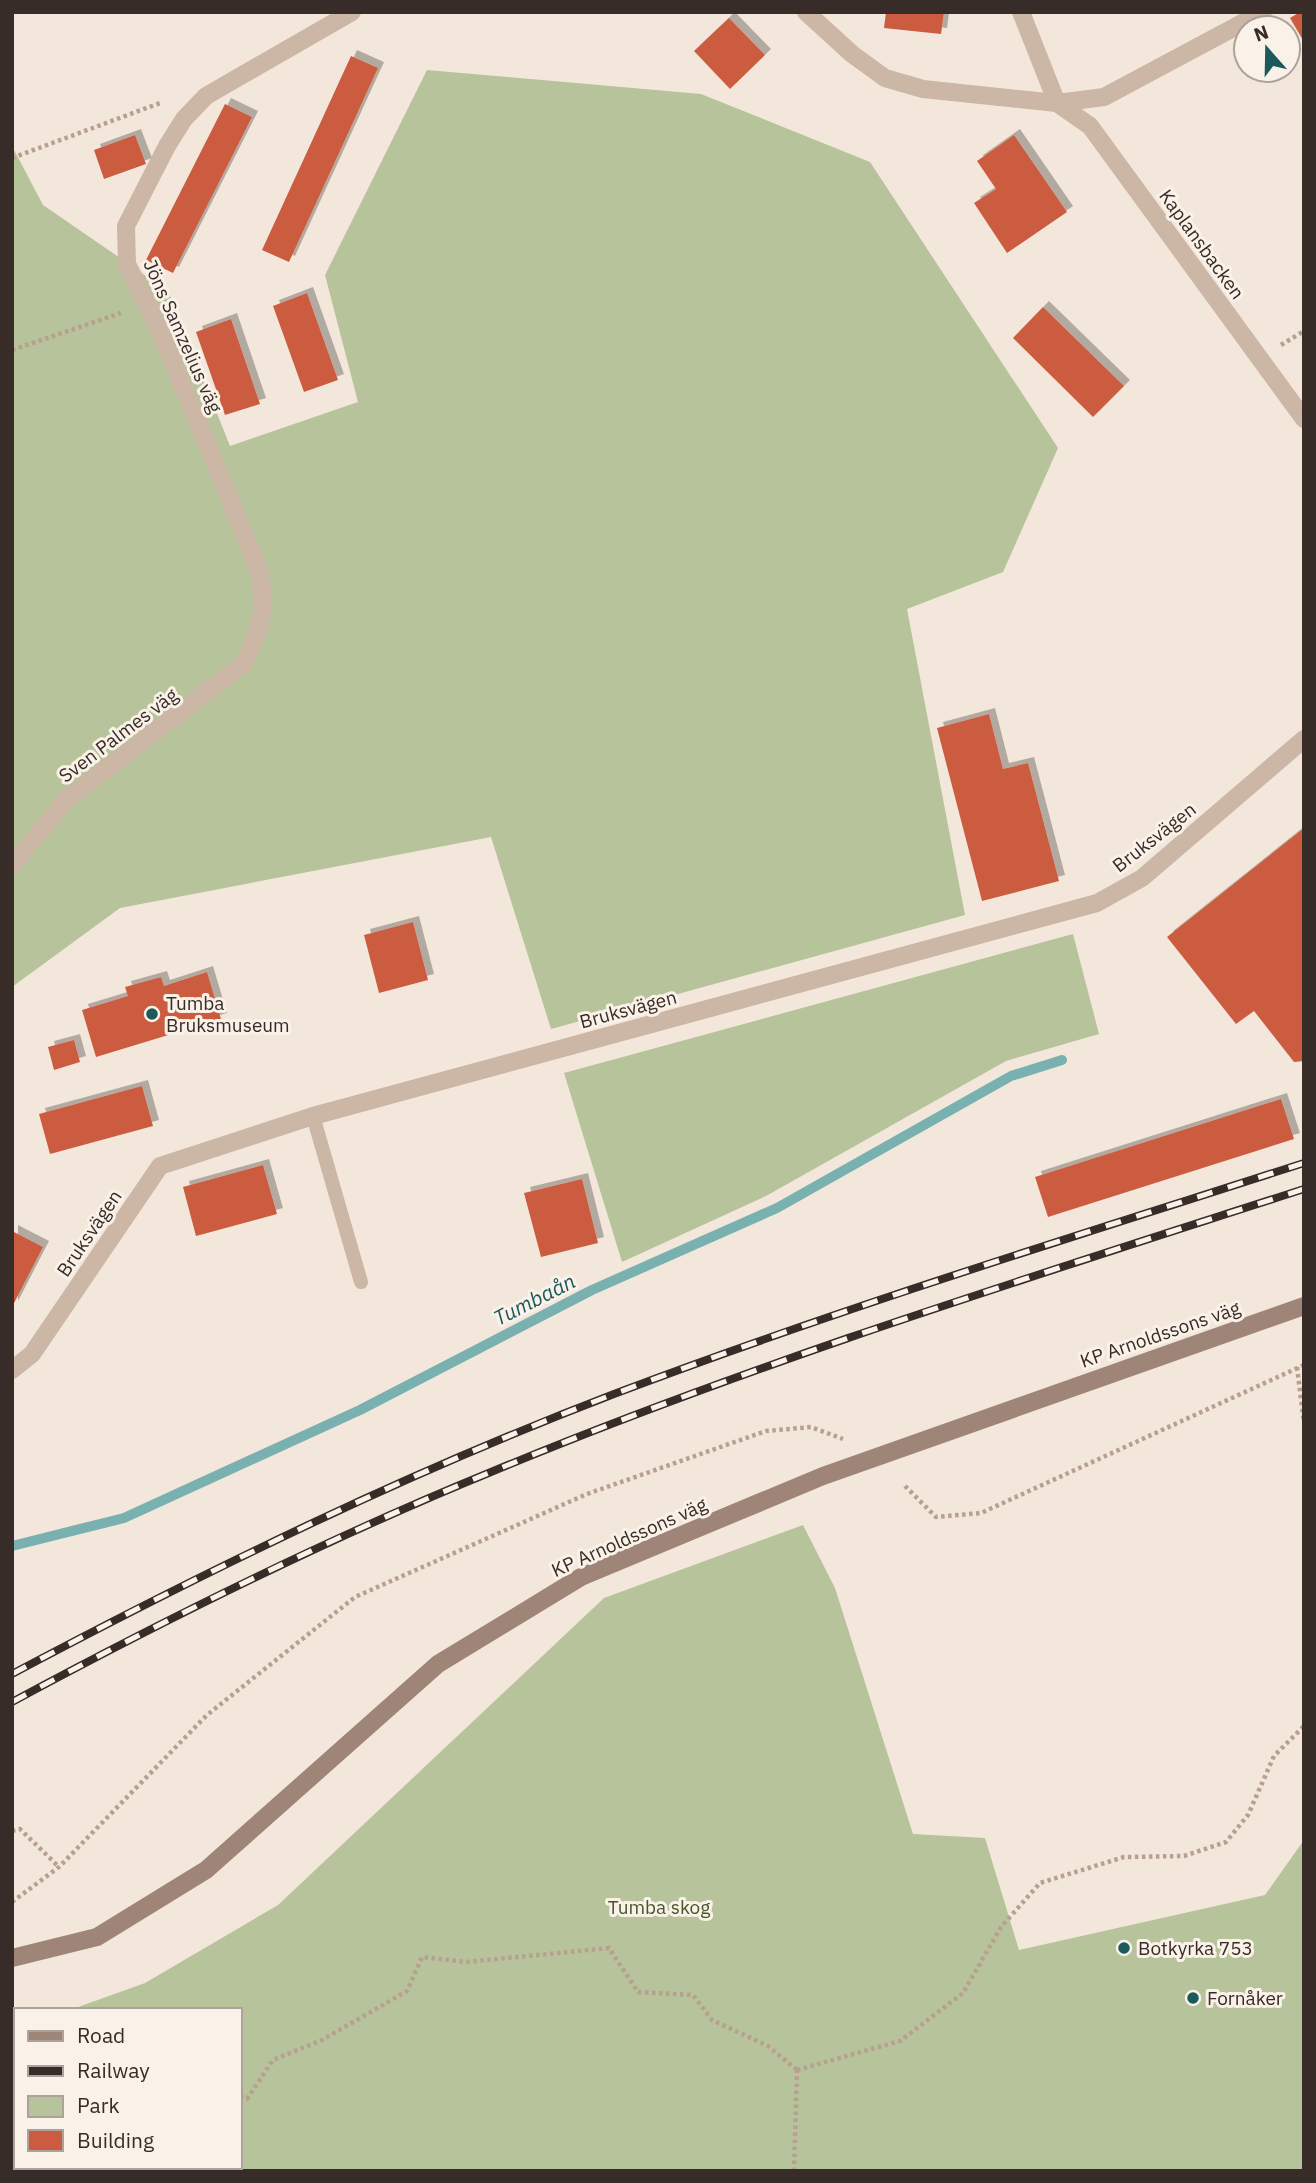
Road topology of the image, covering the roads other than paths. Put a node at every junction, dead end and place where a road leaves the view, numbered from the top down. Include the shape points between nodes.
1 (352, 12) edge
2 (1021, 12) edge
3 (1263, 12) edge
4 (815, 16) edge
5 (1057, 103) junction
6 (1304, 419) edge
7 (254, 645) joint
8 (1304, 739) edge
9 (12, 864) edge
10 (313, 1116) junction
11 (362, 1282) dead end
12 (1304, 1306) edge
13 (12, 1370) edge
14 (12, 1958) edge

1 - 7 street, Jöns Samzelius väg via 206,96 184,118 126,226 127,264 258,567 264,613
2 - 5 street
3 - 5 street via 1104,97
4 - 5 street via 885,78 923,89
5 - 6 street, Kaplansbacken via 1090,126
7 - 9 street, Sven Palmes väg via 229,676 68,799
8 - 10 street, Bruksvägen via 1142,878 1097,903
10 - 11 lane
10 - 13 street, Bruksvägen via 160,1166 32,1354
12 - 14 main road, KP Arnoldssons väg via 822,1476 581,1577 438,1664 206,1870 97,1937

